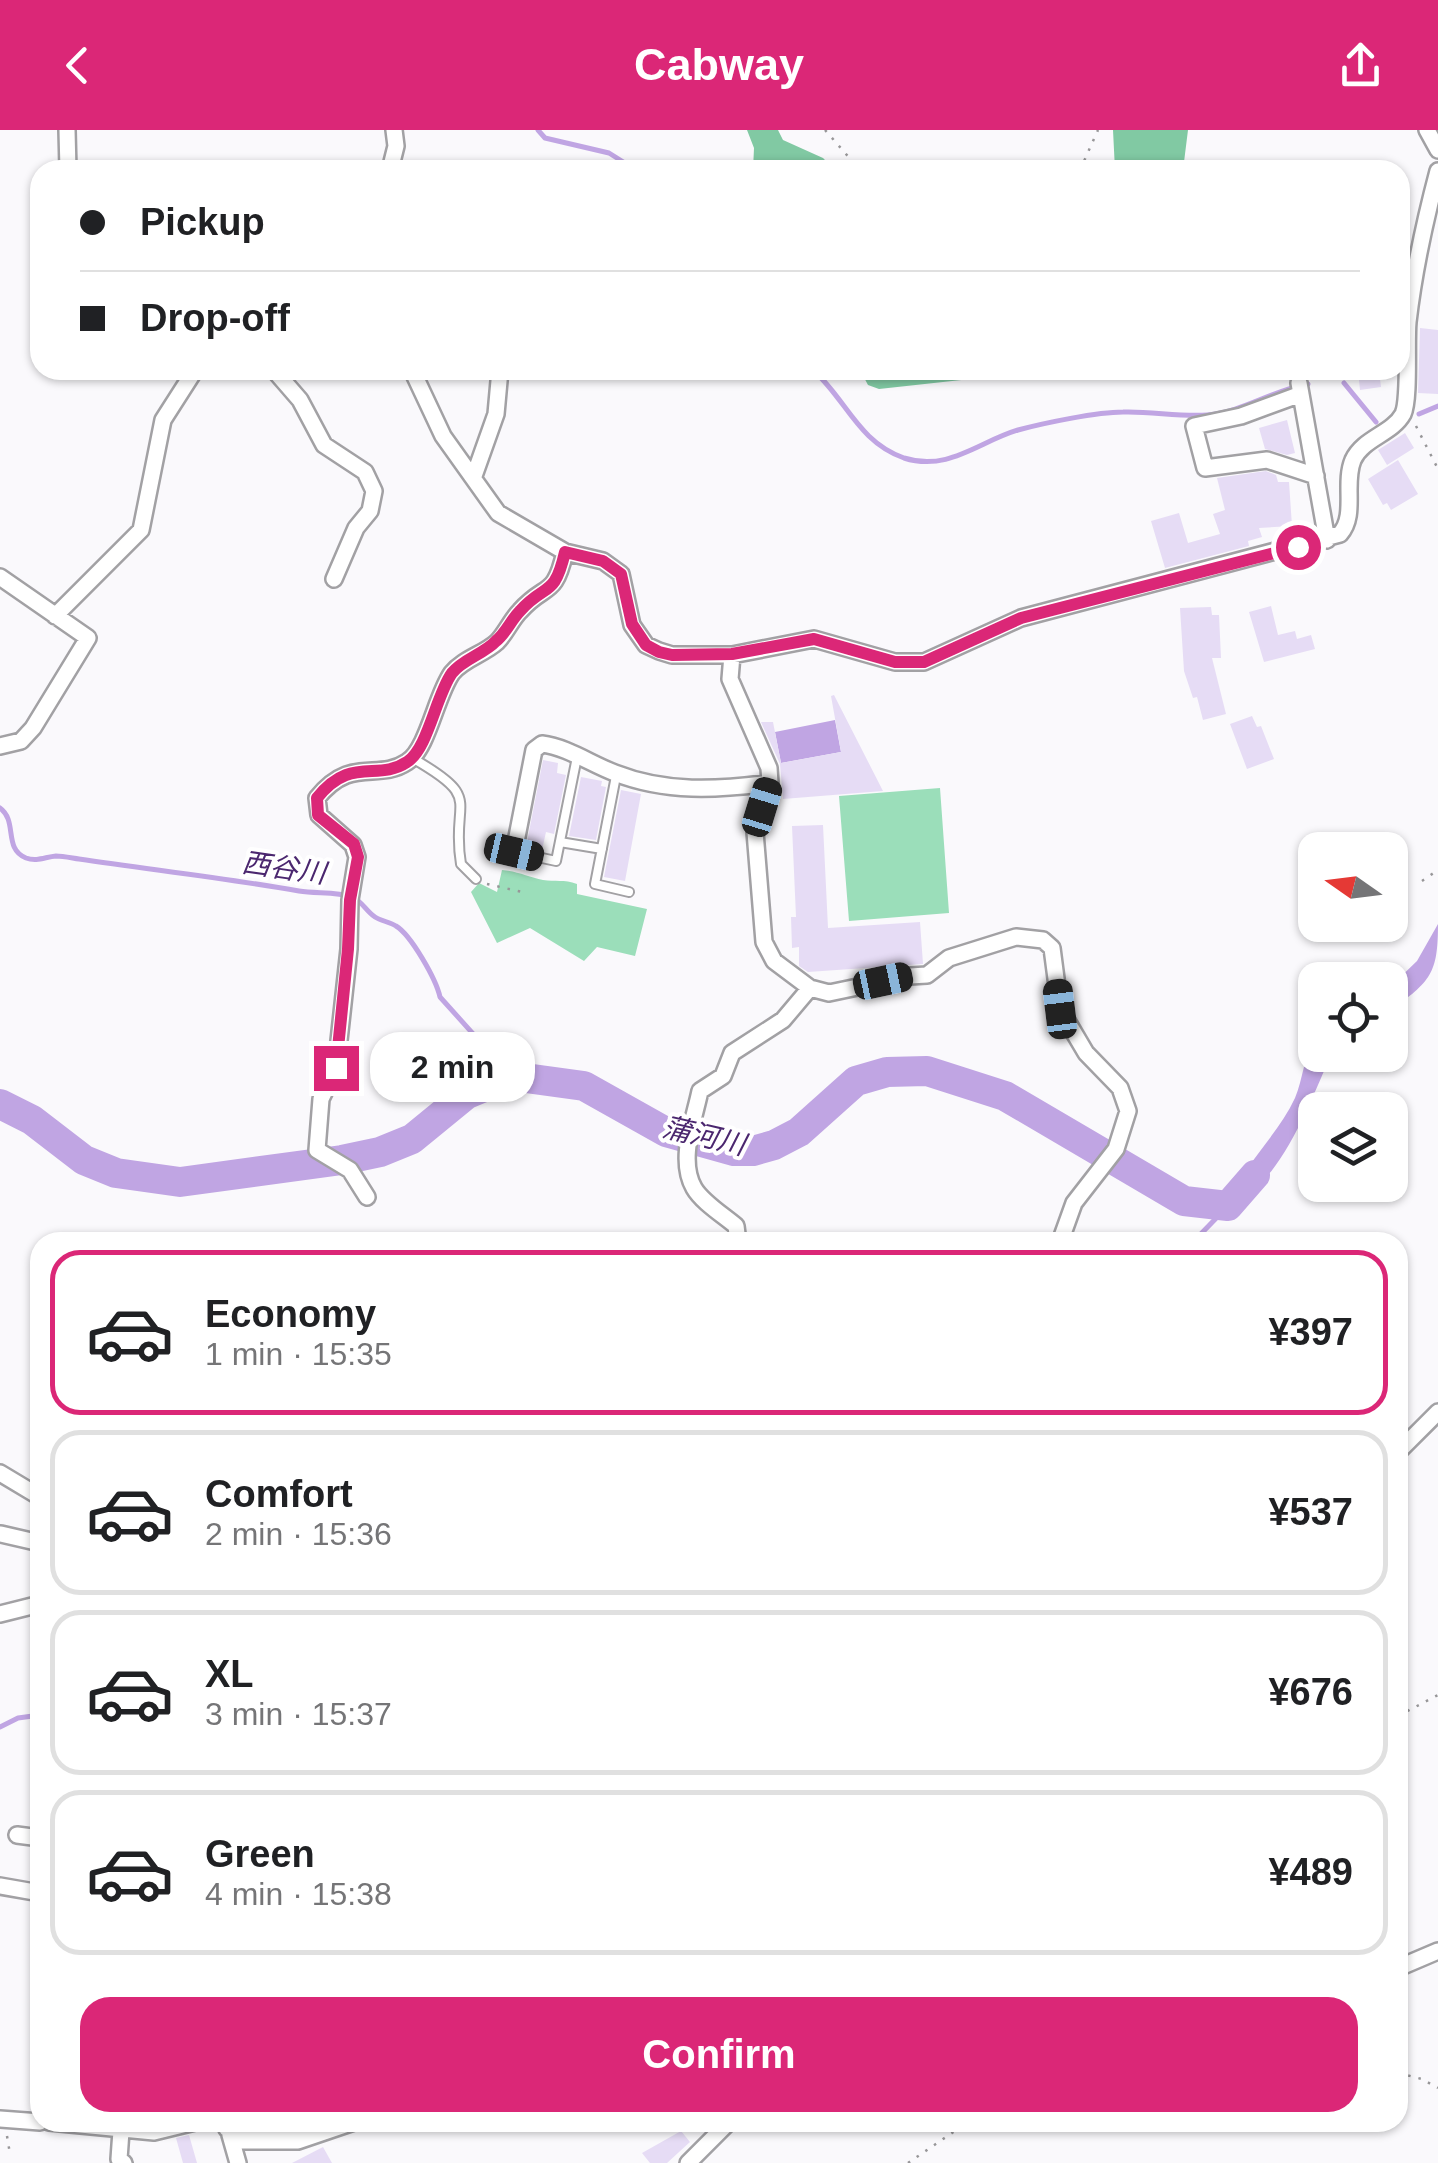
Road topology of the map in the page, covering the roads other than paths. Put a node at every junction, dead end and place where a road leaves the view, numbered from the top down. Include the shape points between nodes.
1 (67, 130) edge
2 (394, 130) edge
3 (1426, 130) edge
4 (1438, 150) edge
5 (68, 160) edge
6 (392, 160) edge
7 (1437, 175) edge
8 (1410, 310) edge
9 (189, 380) edge
10 (283, 380) edge
11 (417, 380) edge
12 (499, 380) edge
13 (1407, 380) edge
14 (474, 476) junction
15 (1316, 476) junction
16 (1327, 540) junction
17 (565, 552) junction
18 (0, 577) edge
19 (334, 579) dead end
20 (55, 616) junction
21 (732, 654) junction
22 (0, 746) edge
23 (577, 756) junction
24 (412, 758) junction
25 (617, 774) junction
26 (770, 783) junction
27 (560, 842) junction
28 (602, 850) junction
29 (514, 852) joint
30 (476, 879) road end
31 (628, 892) dead end
32 (810, 988) junction
33 (367, 1196) dead end
34 (737, 1232) edge
35 (1064, 1232) edge
36 (1438, 1412) edge
37 (1408, 1442) edge
38 (0, 1473) edge
39 (30, 1491) edge
40 (1, 1534) edge
41 (30, 1541) edge
42 (30, 1606) edge
43 (0, 1614) edge
44 (16, 1836) dead end
45 (30, 1837) edge
46 (0, 1886) edge
47 (30, 1890) edge
48 (1438, 1951) edge
49 (1408, 1964) edge
50 (30, 2123) edge
51 (2, 2124) edge
52 (121, 2132) edge
53 (228, 2132) edge
54 (235, 2132) edge
55 (325, 2132) edge
56 (719, 2132) edge
57 (124, 2163) edge
58 (238, 2163) edge
59 (688, 2163) edge

1 - 5 street
2 - 6 street
3 - 4 street
7 - 8 street
9 - 20 street via 163,420 140,530
10 - 19 street via 324,444 365,472 374,490
11 - 14 street via 443,436
12 - 14 street via 496,414
13 - 16 street via 1406,404 1396,422 1360,449 1348,477 1346,527
14 - 17 street via 498,513
15 - 15 street via 1267,460 1205,468 1194,426 1242,416 1300,389
15 - 16 street
16 - 21 street via 1021,618 924,662 895,662 814,639
17 - 21 street via 603,561 621,574 632,624 646,645 672,655
17 - 24 street via 550,590 522,608 496,642 454,670
18 - 20 street
20 - 22 street via 88,638 33,728 21,741
21 - 26 street via 730,679
23 - 25 street
23 - 27 lane
23 - 29 street via 548,744 534,750
24 - 30 lane via 457,792 461,864
24 - 33 street via 351,772 317,798 318,815 354,844 358,857 336,1068 321,1099 317,1150 350,1170
25 - 26 street via 710,791
25 - 28 lane
26 - 32 street via 754,832 764,942 774,962
27 - 28 lane
27 - 29 lane via 556,861
28 - 31 lane via 595,884
32 - 34 street via 783,1020 732,1053 723,1076 700,1092 689,1174 695,1190
32 - 35 street via 829,993 927,975 949,958 1016,937 1043,940 1052,948 1060,1009 1086,1054 1120,1088 1128,1111 1116,1150 1074,1203
36 - 37 street
38 - 39 street
40 - 41 street
42 - 43 street
44 - 45 street
46 - 47 street
48 - 49 street
50 - 51 street
52 - 57 street
53 - 58 street
54 - 55 street via 298,2141
56 - 59 street

